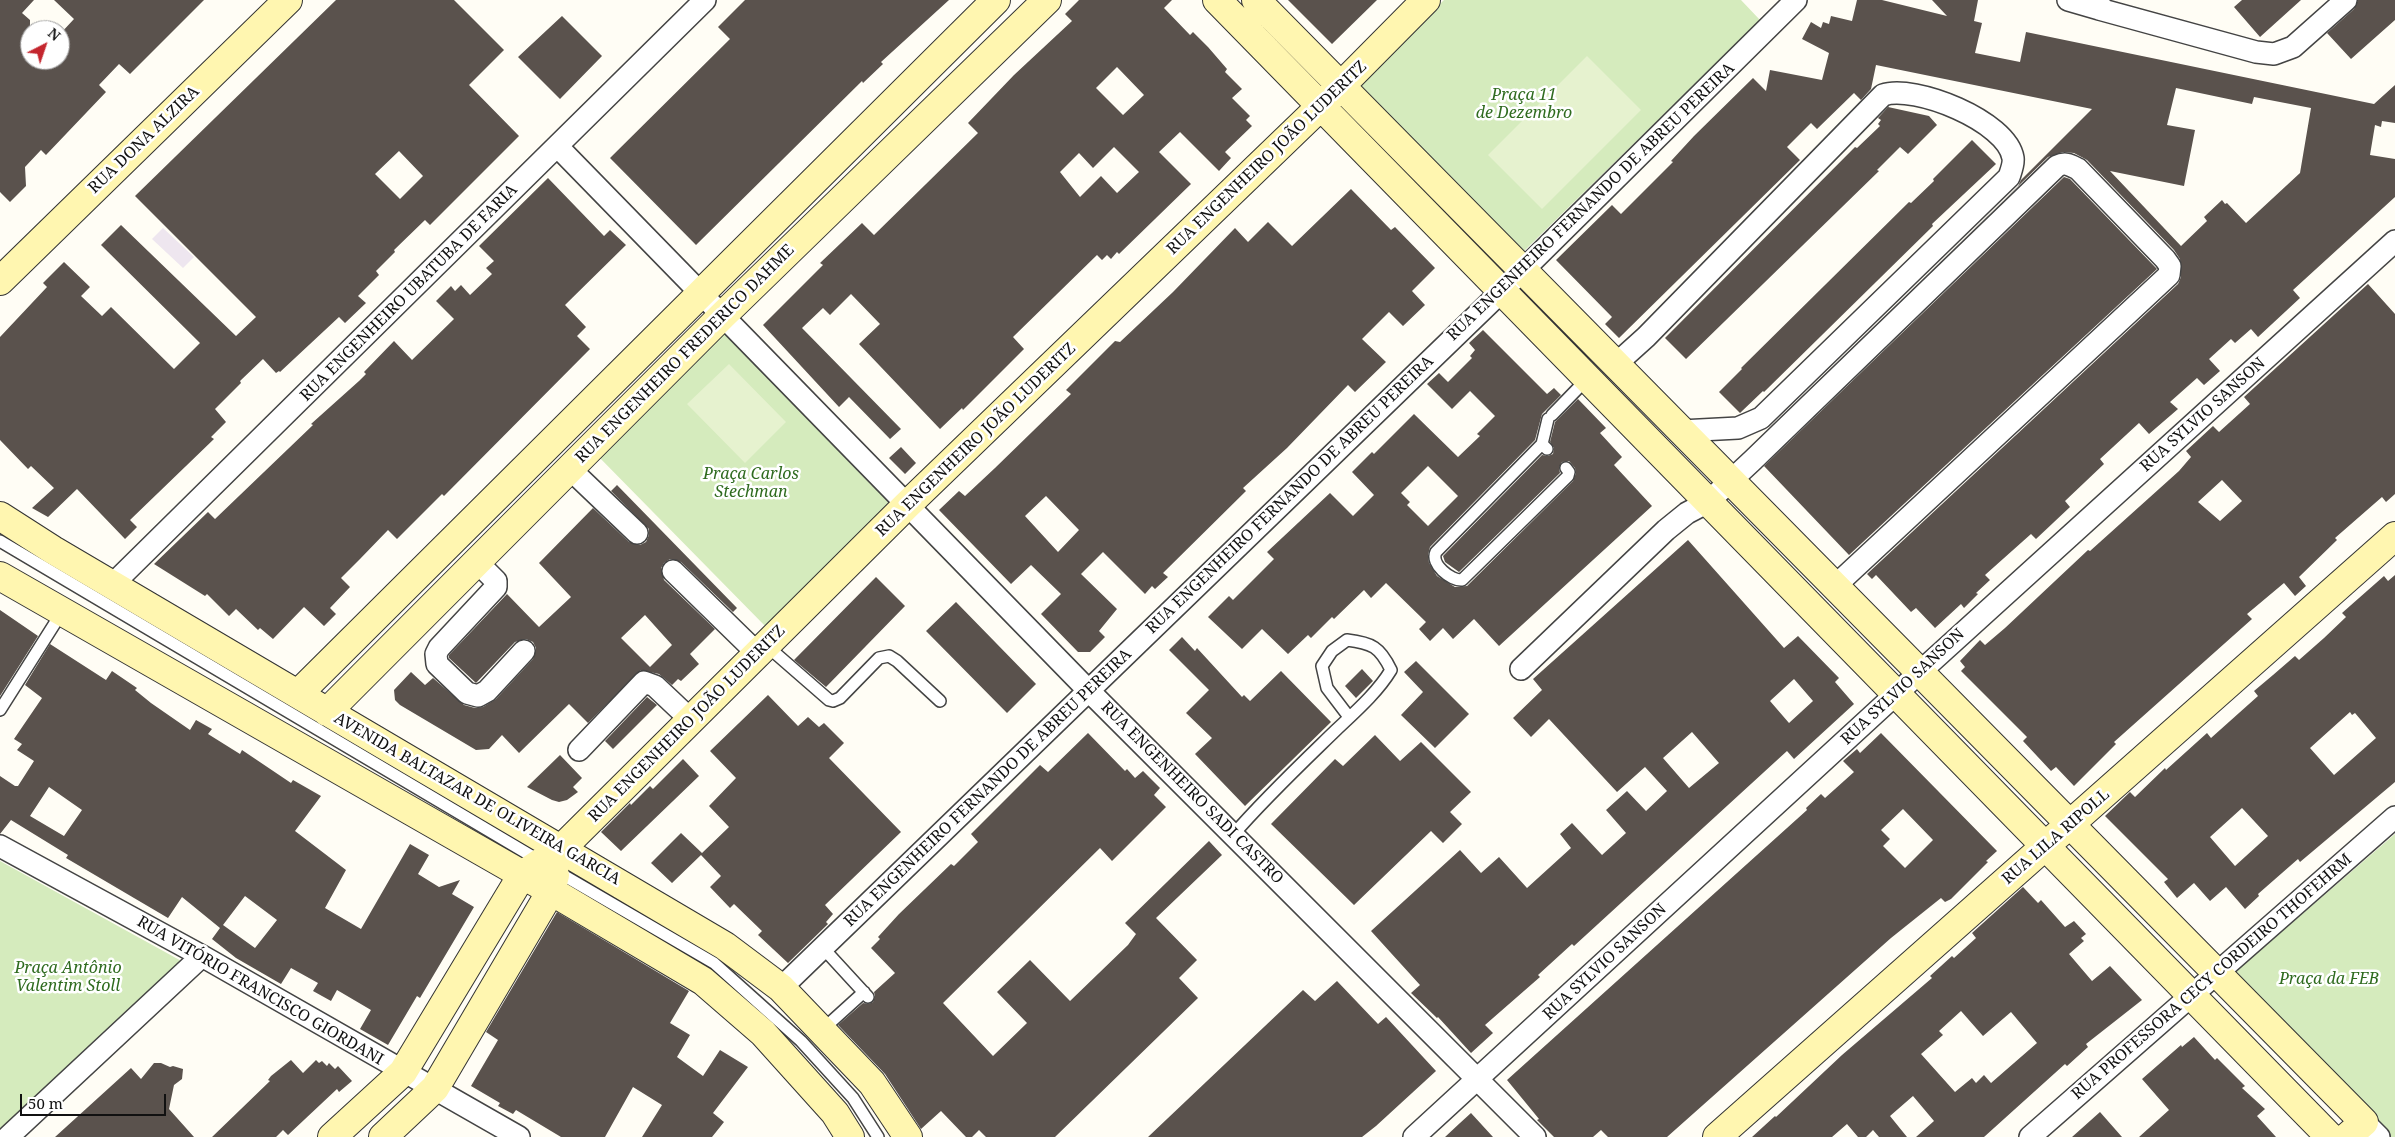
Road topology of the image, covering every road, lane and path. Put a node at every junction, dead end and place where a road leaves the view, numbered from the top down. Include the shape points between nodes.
1 (288, 0) edge
2 (705, 0) edge
3 (996, 0) edge
4 (1047, 0) edge
5 (1217, 0) edge
6 (1256, 0) edge
7 (1426, 0) edge
8 (1796, 0) edge
9 (2068, 0) edge
10 (2346, 0) edge
11 (2099, 4) edge
12 (1341, 86) junction
13 (1321, 106) junction
14 (558, 147) junction
15 (2392, 250) edge
16 (1522, 270) junction
17 (0, 280) edge
18 (1502, 291) junction
19 (700, 294) junction
20 (722, 316) junction
21 (1616, 364) junction
22 (1587, 379) junction
23 (1681, 431) junction
24 (570, 468) junction
25 (1566, 468) dead end
26 (1730, 480) junction
27 (1708, 502) junction
28 (907, 505) junction
29 (0, 516) edge
30 (637, 533) dead end
31 (2395, 536) edge
32 (0, 541) edge
33 (477, 562) junction
34 (673, 572) dead end
35 (0, 576) edge
36 (112, 585) junction
37 (1835, 586) junction
38 (62, 612) junction
39 (763, 650) junction
40 (524, 651) dead end
41 (1521, 669) dead end
42 (1920, 672) junction
43 (1088, 690) junction
44 (298, 694) junction
45 (1896, 694) junction
46 (940, 701) dead end
47 (0, 710) edge
48 (327, 712) junction
49 (1349, 717) junction
50 (691, 720) junction
51 (579, 750) dead end
52 (2395, 816) edge
53 (2070, 824) junction
54 (1233, 834) junction
55 (0, 846) edge
56 (2045, 846) junction
57 (546, 869) junction
58 (823, 948) junction
59 (202, 956) junction
60 (2217, 972) junction
61 (781, 988) junction
62 (2191, 995) junction
63 (763, 1033) junction
64 (811, 1036) junction
65 (403, 1072) junction
66 (1478, 1079) junction
67 (435, 1088) junction
68 (2363, 1132) edge
69 (8, 1137) edge
70 (332, 1137) edge
71 (383, 1137) edge
72 (519, 1137) edge
73 (850, 1137) edge
74 (878, 1137) edge
75 (908, 1137) edge
76 (1414, 1137) edge
77 (1535, 1137) edge
78 (1717, 1137) edge
79 (2030, 1137) edge
80 (2330, 1137) edge

1 - 17 street, RUA DONA ALZIRA
2 - 14 street, RUA ENGENHEIRO UBATUBA DE FARIA
3 - 19 street, RUA ENGENHEIRO FREDERICO DAHME
4 - 20 street, RUA ENGENHEIRO FREDERICO DAHME
5 - 13 street
6 - 12 street
7 - 12 street, RUA ENGENHEIRO JOÃO LUDERITZ
8 - 16 street, RUA ENGENHEIRO FERNANDO DE ABREU PEREIRA
9 - 11 street
10 - 11 street via 2292,47 2274,54 2256,52
12 - 13 street, RUA ENGENHEIRO JOÃO LUDERITZ
12 - 16 street
13 - 18 street
13 - 28 street, RUA ENGENHEIRO JOÃO LUDERITZ
14 - 19 street, RUA ENGENHEIRO SADI CASTRO
14 - 36 street, RUA ENGENHEIRO UBATUBA DE FARIA
15 - 42 street, RUA SYLVIO SANSON
16 - 18 street, RUA ENGENHEIRO FERNANDO DE ABREU PEREIRA
16 - 21 street
18 - 22 street
18 - 43 street, RUA ENGENHEIRO FERNANDO DE ABREU PEREIRA
19 - 20 street, RUA ENGENHEIRO SADI CASTRO
19 - 44 street, RUA ENGENHEIRO FREDERICO DAHME
20 - 24 street, RUA ENGENHEIRO FREDERICO DAHME
20 - 28 street, RUA ENGENHEIRO SADI CASTRO
21 - 23 street
21 - 23 street via 1882,95 1898,92 1949,105 1982,120 2007,144 2013,159 2009,176 1761,418 1738,428
22 - 25 lane via 1550,417 1545,446 1436,552 1435,562 1452,578 1462,580 1568,476
22 - 27 street
23 - 26 street
24 - 30 street
24 - 33 street, RUA ENGENHEIRO FREDERICO DAHME
26 - 27 street
26 - 37 street
26 - 37 street via 2057,166 2069,164 2078,169 2165,259 2170,266 2168,276
27 - 41 street via 1666,530
27 - 45 street
28 - 39 street, RUA ENGENHEIRO JOÃO LUDERITZ
28 - 43 street, RUA ENGENHEIRO SADI CASTRO
29 - 36 street, AVENIDA BALTAZAR DE OLIVEIRA GARCIA
31 - 53 street, RUA LILA RIPOLL
32 - 57 lane
33 - 40 street via 496,581 496,587 439,648 437,664 467,693 478,696 487,691
33 - 48 street, RUA ENGENHEIRO FREDERICO DAHME
34 - 39 street
35 - 38 street, AVENIDA BALTAZAR DE OLIVEIRA GARCIA
36 - 44 street, AVENIDA BALTAZAR DE OLIVEIRA GARCIA
37 - 42 street
38 - 47 lane
38 - 57 street, AVENIDA BALTAZAR DE OLIVEIRA GARCIA
39 - 46 lane via 829,700 840,698 880,658 889,656
39 - 50 street, RUA ENGENHEIRO JOÃO LUDERITZ
42 - 45 street, RUA SYLVIO SANSON
42 - 53 street
43 - 54 street, RUA ENGENHEIRO SADI CASTRO
43 - 58 street, RUA ENGENHEIRO FERNANDO DE ABREU PEREIRA
44 - 48 street, AVENIDA BALTAZAR DE OLIVEIRA GARCIA
45 - 56 street
45 - 66 street, RUA SYLVIO SANSON
48 - 57 street, AVENIDA BALTAZAR DE OLIVEIRA GARCIA
49 - 49 lane via 1383,684 1391,670 1383,653 1368,642 1347,640 1332,651 1322,666 1327,688
49 - 54 lane
50 - 51 street via 655,686 644,682
50 - 57 street, RUA ENGENHEIRO JOÃO LUDERITZ
52 - 60 street, RUA PROFESSORA CECY CORDEIRO THOFEHRM
53 - 56 street, RUA LILA RIPOLL
53 - 60 street
54 - 66 street, RUA ENGENHEIRO SADI CASTRO
55 - 59 street, RUA VITÓRIO FRANCISCO GIORDANI
56 - 62 street
56 - 78 street, RUA LILA RIPOLL
57 - 61 street, AVENIDA BALTAZAR DE OLIVEIRA GARCIA via 725,946
57 - 63 street, AVENIDA BALTAZAR DE OLIVEIRA GARCIA via 703,981
57 - 64 lane via 714,963
57 - 65 street
57 - 67 street
58 - 61 street, RUA ENGENHEIRO FERNANDO DE ABREU PEREIRA
58 - 64 lane via 866,994
59 - 65 street, RUA VITÓRIO FRANCISCO GIORDANI
59 - 69 street
60 - 62 street, RUA PROFESSORA CECY CORDEIRO THOFEHRM
60 - 68 street
61 - 64 street, AVENIDA BALTAZAR DE OLIVEIRA GARCIA
62 - 79 street, RUA PROFESSORA CECY CORDEIRO THOFEHRM
62 - 80 street
63 - 64 lane
63 - 73 street, AVENIDA BALTAZAR DE OLIVEIRA GARCIA via 835,1113
64 - 74 lane
64 - 75 street, AVENIDA BALTAZAR DE OLIVEIRA GARCIA via 872,1083 894,1105
65 - 67 street, RUA VITÓRIO FRANCISCO GIORDANI
65 - 70 street
66 - 76 street, RUA SYLVIO SANSON
66 - 77 street, RUA ENGENHEIRO SADI CASTRO
67 - 71 street
67 - 72 street, RUA VITÓRIO FRANCISCO GIORDANI

